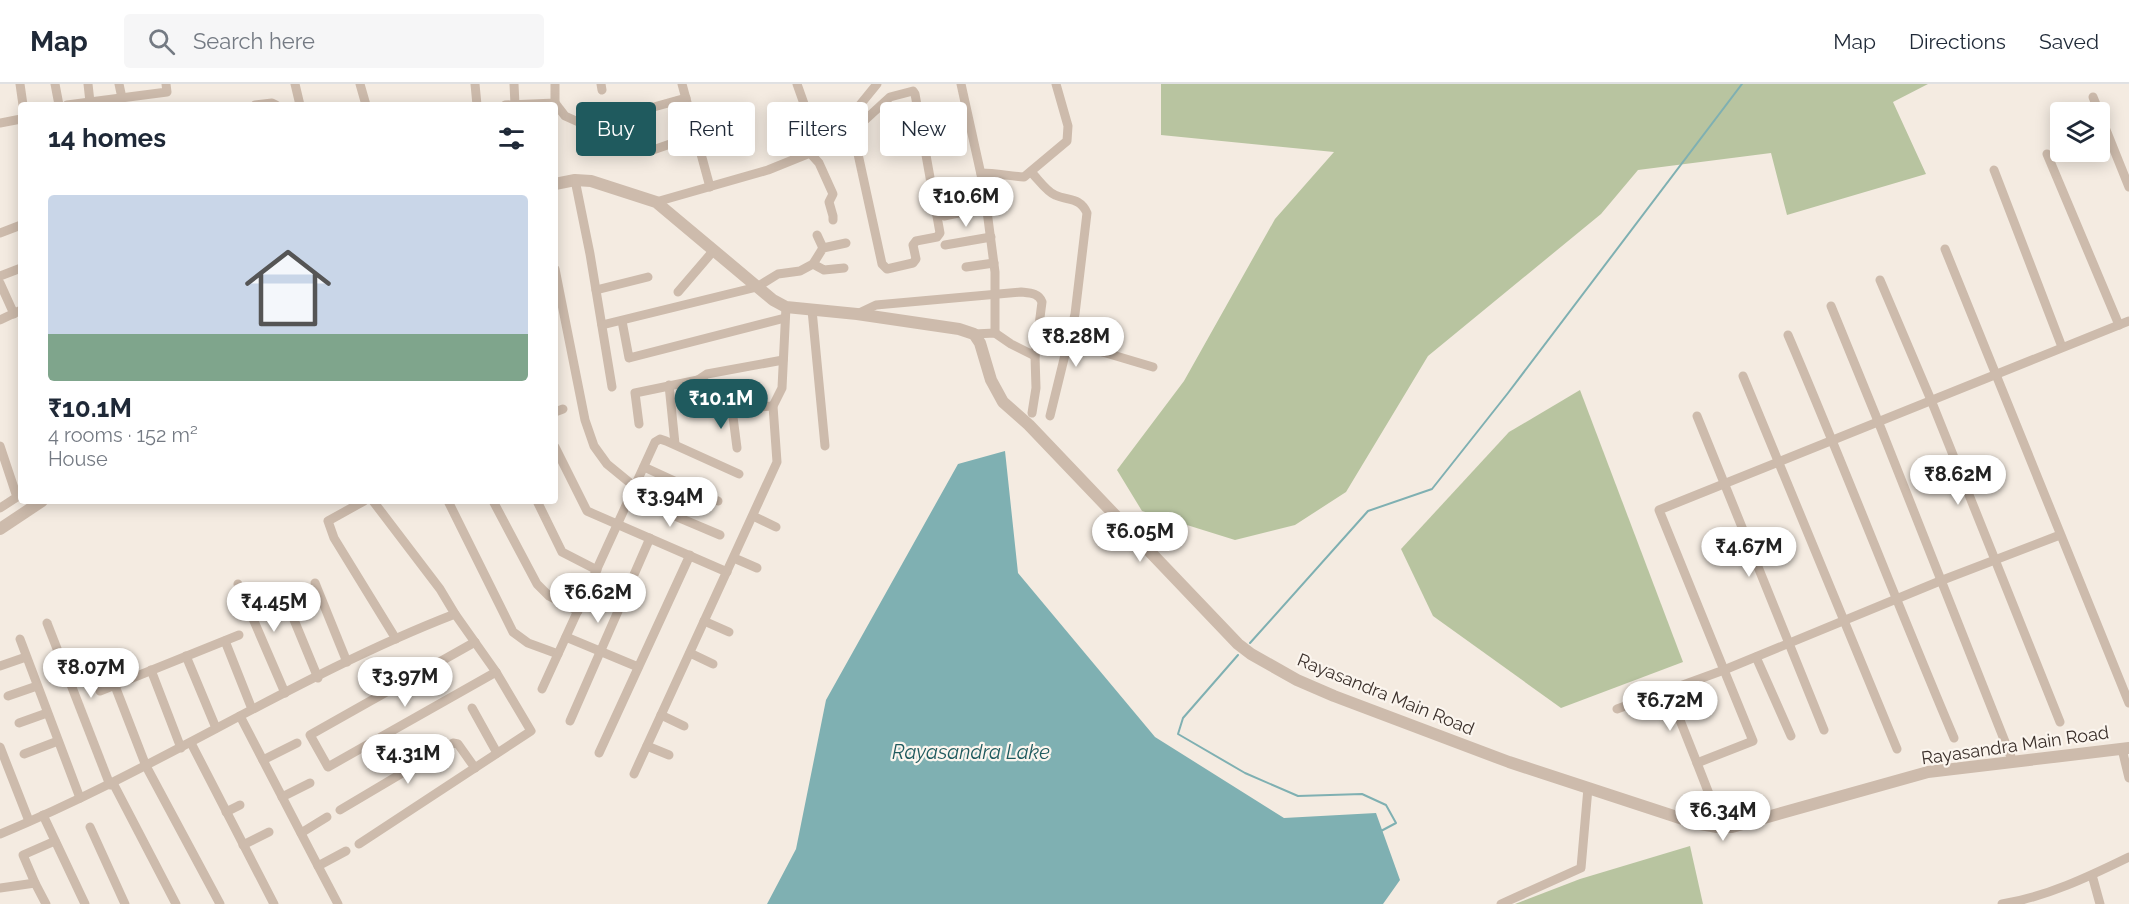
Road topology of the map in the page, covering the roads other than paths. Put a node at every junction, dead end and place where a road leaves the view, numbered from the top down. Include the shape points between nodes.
1 (20, 84) edge
2 (55, 84) edge
3 (88, 84) edge
4 (119, 84) edge
5 (166, 84) edge
6 (295, 84) edge
7 (362, 84) edge
8 (475, 84) edge
9 (514, 84) edge
10 (555, 84) edge
11 (682, 84) edge
12 (797, 84) edge
13 (961, 84) edge
14 (1056, 84) edge
15 (877, 85) edge
16 (150, 89) edge
17 (890, 97) junction
18 (2093, 97) dead end
19 (122, 98) junction
20 (686, 98) junction
21 (23, 102) edge
22 (58, 102) edge
23 (90, 102) joint
24 (299, 102) edge
25 (365, 102) edge
26 (477, 102) edge
27 (512, 102) edge
28 (555, 102) edge
29 (687, 102) edge
30 (803, 102) edge
31 (863, 102) edge
32 (2095, 102) edge
33 (656, 106) edge
34 (558, 107) edge
35 (868, 118) edge
36 (18, 120) edge
37 (576, 121) edge
38 (0, 123) edge
39 (2110, 139) edge
40 (2047, 154) dead end
41 (702, 156) edge
42 (803, 156) edge
43 (813, 156) edge
44 (859, 156) edge
45 (1994, 170) dead end
46 (1031, 172) junction
47 (981, 173) junction
48 (575, 180) junction
49 (558, 183) edge
50 (710, 187) junction
51 (2129, 187) edge
52 (656, 202) junction
53 (987, 207) junction
54 (944, 216) dead end
55 (833, 220) dead end
56 (18, 226) edge
57 (0, 233) edge
58 (818, 236) dead end
59 (991, 237) junction
60 (846, 243) dead end
61 (945, 245) dead end
62 (823, 248) junction
63 (1945, 249) dead end
64 (714, 250) junction
65 (994, 262) junction
66 (813, 264) junction
67 (966, 267) dead end
68 (18, 268) edge
69 (844, 268) dead end
70 (824, 270) junction
71 (0, 276) edge
72 (648, 277) dead end
73 (826, 280) dead end
74 (1880, 280) dead end
75 (0, 283) edge
76 (558, 284) edge
77 (757, 287) junction
78 (596, 290) junction
79 (678, 292) dead end
80 (995, 295) junction
81 (1831, 306) dead end
82 (812, 310) junction
83 (17, 312) edge
84 (786, 313) junction
85 (857, 314) junction
86 (0, 320) edge
87 (622, 321) junction
88 (2129, 321) edge
89 (602, 325) junction
90 (2119, 325) junction
91 (995, 333) junction
92 (974, 334) junction
93 (1788, 335) dead end
94 (1069, 342) junction
95 (2062, 347) junction
96 (1035, 356) junction
97 (783, 360) junction
98 (1153, 366) dead end
99 (1995, 374) junction
100 (1743, 376) dead end
101 (698, 380) junction
102 (669, 385) junction
103 (612, 387) dead end
104 (1931, 400) junction
105 (773, 406) junction
106 (732, 409) junction
107 (1032, 413) dead end
108 (1050, 416) dead end
109 (1697, 416) dead end
110 (1878, 421) junction
111 (639, 424) dead end
112 (1833, 440) junction
113 (675, 444) junction
114 (0, 446) edge
115 (825, 446) dead end
116 (737, 448) dead end
117 (558, 453) edge
118 (1779, 462) junction
119 (644, 467) junction
120 (740, 474) dead end
121 (1725, 484) junction
122 (635, 487) junction
123 (630, 497) junction
124 (718, 501) dead end
125 (37, 504) edge
126 (359, 504) edge
127 (375, 504) edge
128 (449, 504) edge
129 (495, 504) edge
130 (538, 504) edge
131 (0, 508) edge
132 (753, 516) junction
133 (1, 525) edge
134 (617, 525) junction
135 (776, 527) dead end
136 (720, 535) dead end
137 (2060, 535) junction
138 (650, 538) junction
139 (690, 555) junction
140 (734, 558) junction
141 (1994, 560) junction
142 (757, 568) dead end
143 (597, 570) junction
144 (727, 572) junction
145 (1940, 581) junction
146 (315, 583) dead end
147 (238, 584) dead end
148 (285, 598) dead end
149 (1895, 600) junction
150 (578, 611) junction
151 (454, 614) junction
152 (705, 621) junction
153 (1844, 621) junction
154 (47, 623) dead end
155 (729, 632) dead end
156 (239, 635) dead end
157 (566, 637) junction
158 (20, 639) dead end
159 (396, 639) junction
160 (225, 641) junction
161 (475, 642) junction
162 (1790, 643) junction
163 (601, 652) junction
164 (690, 653) junction
165 (558, 654) junction
166 (186, 656) junction
167 (26, 657) junction
168 (1756, 657) junction
169 (347, 662) junction
170 (713, 664) dead end
171 (0, 666) edge
172 (638, 667) junction
173 (151, 670) junction
174 (1724, 670) junction
175 (496, 672) junction
176 (318, 678) junction
177 (37, 686) junction
178 (115, 686) junction
179 (542, 689) dead end
180 (1668, 690) junction
181 (100, 691) dead end
182 (285, 693) junction
183 (8, 696) dead end
184 (2129, 703) edge
185 (472, 708) dead end
186 (252, 709) junction
187 (1617, 709) dead end
188 (47, 713) junction
189 (661, 715) junction
190 (240, 716) junction
191 (570, 721) dead end
192 (2060, 722) dead end
193 (20, 723) dead end
194 (684, 726) dead end
195 (216, 728) junction
196 (1824, 730) dead end
197 (1791, 736) dead end
198 (1953, 738) dead end
199 (58, 741) junction
200 (191, 743) junction
201 (297, 743) dead end
202 (647, 746) junction
203 (0, 747) edge
204 (181, 748) junction
205 (2126, 748) edge
206 (1897, 749) dead end
207 (497, 753) junction
208 (599, 753) dead end
209 (24, 754) dead end
210 (669, 756) dead end
211 (263, 760) junction
212 (2013, 762) junction
213 (1697, 763) junction
214 (146, 766) junction
215 (475, 768) junction
216 (634, 774) dead end
217 (2129, 778) edge
218 (310, 783) dead end
219 (111, 784) junction
220 (1588, 788) junction
221 (282, 797) junction
222 (80, 798) junction
223 (1711, 799) dead end
224 (240, 805) dead end
225 (340, 810) dead end
226 (226, 812) junction
227 (43, 815) junction
228 (327, 817) dead end
229 (29, 821) junction
230 (90, 827) dead end
231 (269, 832) dead end
232 (301, 833) junction
233 (0, 834) edge
234 (55, 841) junction
235 (359, 844) dead end
236 (243, 845) junction
237 (346, 851) dead end
238 (2129, 857) edge
239 (318, 866) junction
240 (2092, 875) junction
241 (35, 883) junction
242 (0, 888) edge
243 (2013, 903) edge
244 (46, 904) edge
245 (85, 904) edge
246 (125, 904) edge
247 (176, 904) edge
248 (220, 904) edge
249 (273, 904) edge
250 (338, 904) edge
251 (1501, 904) edge
252 (2002, 904) edge
253 (2100, 904) edge

1 - 21 street
2 - 22 street
3 - 23 street
4 - 19 street
5 - 16 street via 167,92
6 - 24 street
7 - 25 street
8 - 26 street
9 - 27 street
10 - 28 street
11 - 20 street
12 - 30 street
13 - 47 street
14 - 46 street via 1068,126 1067,141
15 - 17 street
15 - 31 street
16 - 19 street
17 - 35 street
17 - 44 street via 913,91 915,94 940,233 916,241 913,262 887,269 882,264
18 - 32 street
19 - 23 street
20 - 29 street
20 - 33 street
34 - 37 street
36 - 38 street
39 - 51 street
40 - 90 street
41 - 50 street
42 - 50 street
43 - 55 street via 833,194 829,202
45 - 95 street
46 - 47 street via 1024,177
46 - 94 street via 1054,195 1070,198 1087,213
47 - 53 street
48 - 49 street
48 - 52 street via 591,181
48 - 78 street
50 - 52 street
52 - 64 street
53 - 54 street
53 - 59 street
56 - 57 street
58 - 62 street
59 - 61 street
59 - 65 street
60 - 62 street
62 - 66 street
63 - 99 street
64 - 77 street
64 - 79 street
65 - 67 street
65 - 80 street
66 - 70 street
66 - 77 street via 800,271 778,274
68 - 71 street
69 - 70 street
70 - 73 street
72 - 78 street
74 - 104 street
75 - 83 street
76 - 122 street via 585,420 594,446 607,464
77 - 84 street
77 - 87 street
78 - 89 street
80 - 85 street via 876,305
80 - 91 street
80 - 96 street via 1022,292 1041,298
81 - 110 street
82 - 84 street
82 - 85 street
82 - 115 street
83 - 86 street
84 - 87 street via 629,358
84 - 97 street
85 - 92 street
87 - 89 street
88 - 90 street
89 - 103 street
90 - 95 street
91 - 92 street
91 - 96 street
92 - 220 street, Rayasandra Main Road via 1003,402 1251,654 1334,696
93 - 112 street
94 - 98 street
94 - 108 street
95 - 99 street
96 - 107 street
97 - 101 street via 707,374
97 - 105 street via 782,388
99 - 104 street
99 - 137 street
100 - 118 street
101 - 102 street
101 - 106 street via 709,408
102 - 111 street via 635,393
102 - 113 street
104 - 110 street
104 - 141 street
105 - 106 street
105 - 132 street via 777,462
106 - 116 street
109 - 121 street
110 - 112 street
110 - 145 street
112 - 118 street
112 - 149 street
113 - 119 street via 660,439 655,442
113 - 120 street
114 - 131 street via 17,497
117 - 134 street via 588,511
118 - 121 street
118 - 153 street
119 - 122 street
119 - 124 street
121 - 162 street
121 - 174 street via 1659,510
122 - 123 street
123 - 134 street
123 - 136 street
125 - 133 street
126 - 159 street via 328,521 334,538
127 - 151 street via 440,589
128 - 165 street via 513,632 528,643
129 - 150 street via 537,584 549,596
130 - 143 street via 562,552
132 - 135 street
132 - 140 street
134 - 138 street
134 - 143 street
137 - 141 street
137 - 184 street
138 - 139 street
138 - 163 street
139 - 144 street
139 - 172 street
140 - 142 street
140 - 144 street
141 - 145 street
141 - 192 street
143 - 150 street
144 - 152 street
145 - 149 street
145 - 212 street
146 - 169 street
147 - 182 street
148 - 176 street
149 - 153 street
149 - 198 street
150 - 157 street
151 - 159 street
151 - 161 street
152 - 155 street
152 - 164 street
153 - 162 street
153 - 206 street
154 - 219 street
156 - 160 street
157 - 163 street
157 - 165 street
158 - 167 street
159 - 169 street
160 - 166 street
160 - 186 street
161 - 175 street
161 - 175 street via 310,735 328,767
162 - 168 street
162 - 196 street
163 - 172 street
163 - 191 street
164 - 170 street
164 - 189 street
165 - 179 street
166 - 173 street
166 - 195 street
167 - 171 street
167 - 177 street
168 - 174 street
168 - 197 street
169 - 176 street
172 - 208 street
173 - 178 street
173 - 204 street
174 - 180 street
174 - 213 street via 1753,741
175 - 207 street via 531,731
176 - 182 street
177 - 183 street
177 - 188 street
178 - 181 street
178 - 214 street
180 - 187 street
180 - 213 street
182 - 186 street
185 - 207 street
186 - 190 street
188 - 193 street
188 - 199 street
189 - 194 street
189 - 202 street
190 - 195 street
190 - 211 street
195 - 200 street
199 - 209 street
199 - 222 street
200 - 204 street
200 - 226 street
201 - 211 street
202 - 210 street
202 - 216 street
203 - 229 street
204 - 214 street
205 - 212 street, Rayasandra Main Road
205 - 217 street
207 - 215 street
211 - 221 street
212 - 220 street, Rayasandra Main Road via 1928,772 1732,827 1699,824
213 - 223 street
214 - 219 street
214 - 248 street
215 - 225 street via 458,744 453,743
215 - 235 street
218 - 221 street
219 - 222 street
219 - 247 street
220 - 251 street via 1581,868
221 - 232 street
222 - 227 street
224 - 226 street
226 - 236 street
227 - 229 street
227 - 234 street
228 - 232 street
229 - 233 street
230 - 246 street
231 - 236 street
232 - 239 street
234 - 241 street via 22,855
234 - 245 street
236 - 249 street
237 - 239 street
238 - 240 street
239 - 250 street
240 - 243 street
240 - 253 street
241 - 242 street
241 - 244 street
243 - 252 street

